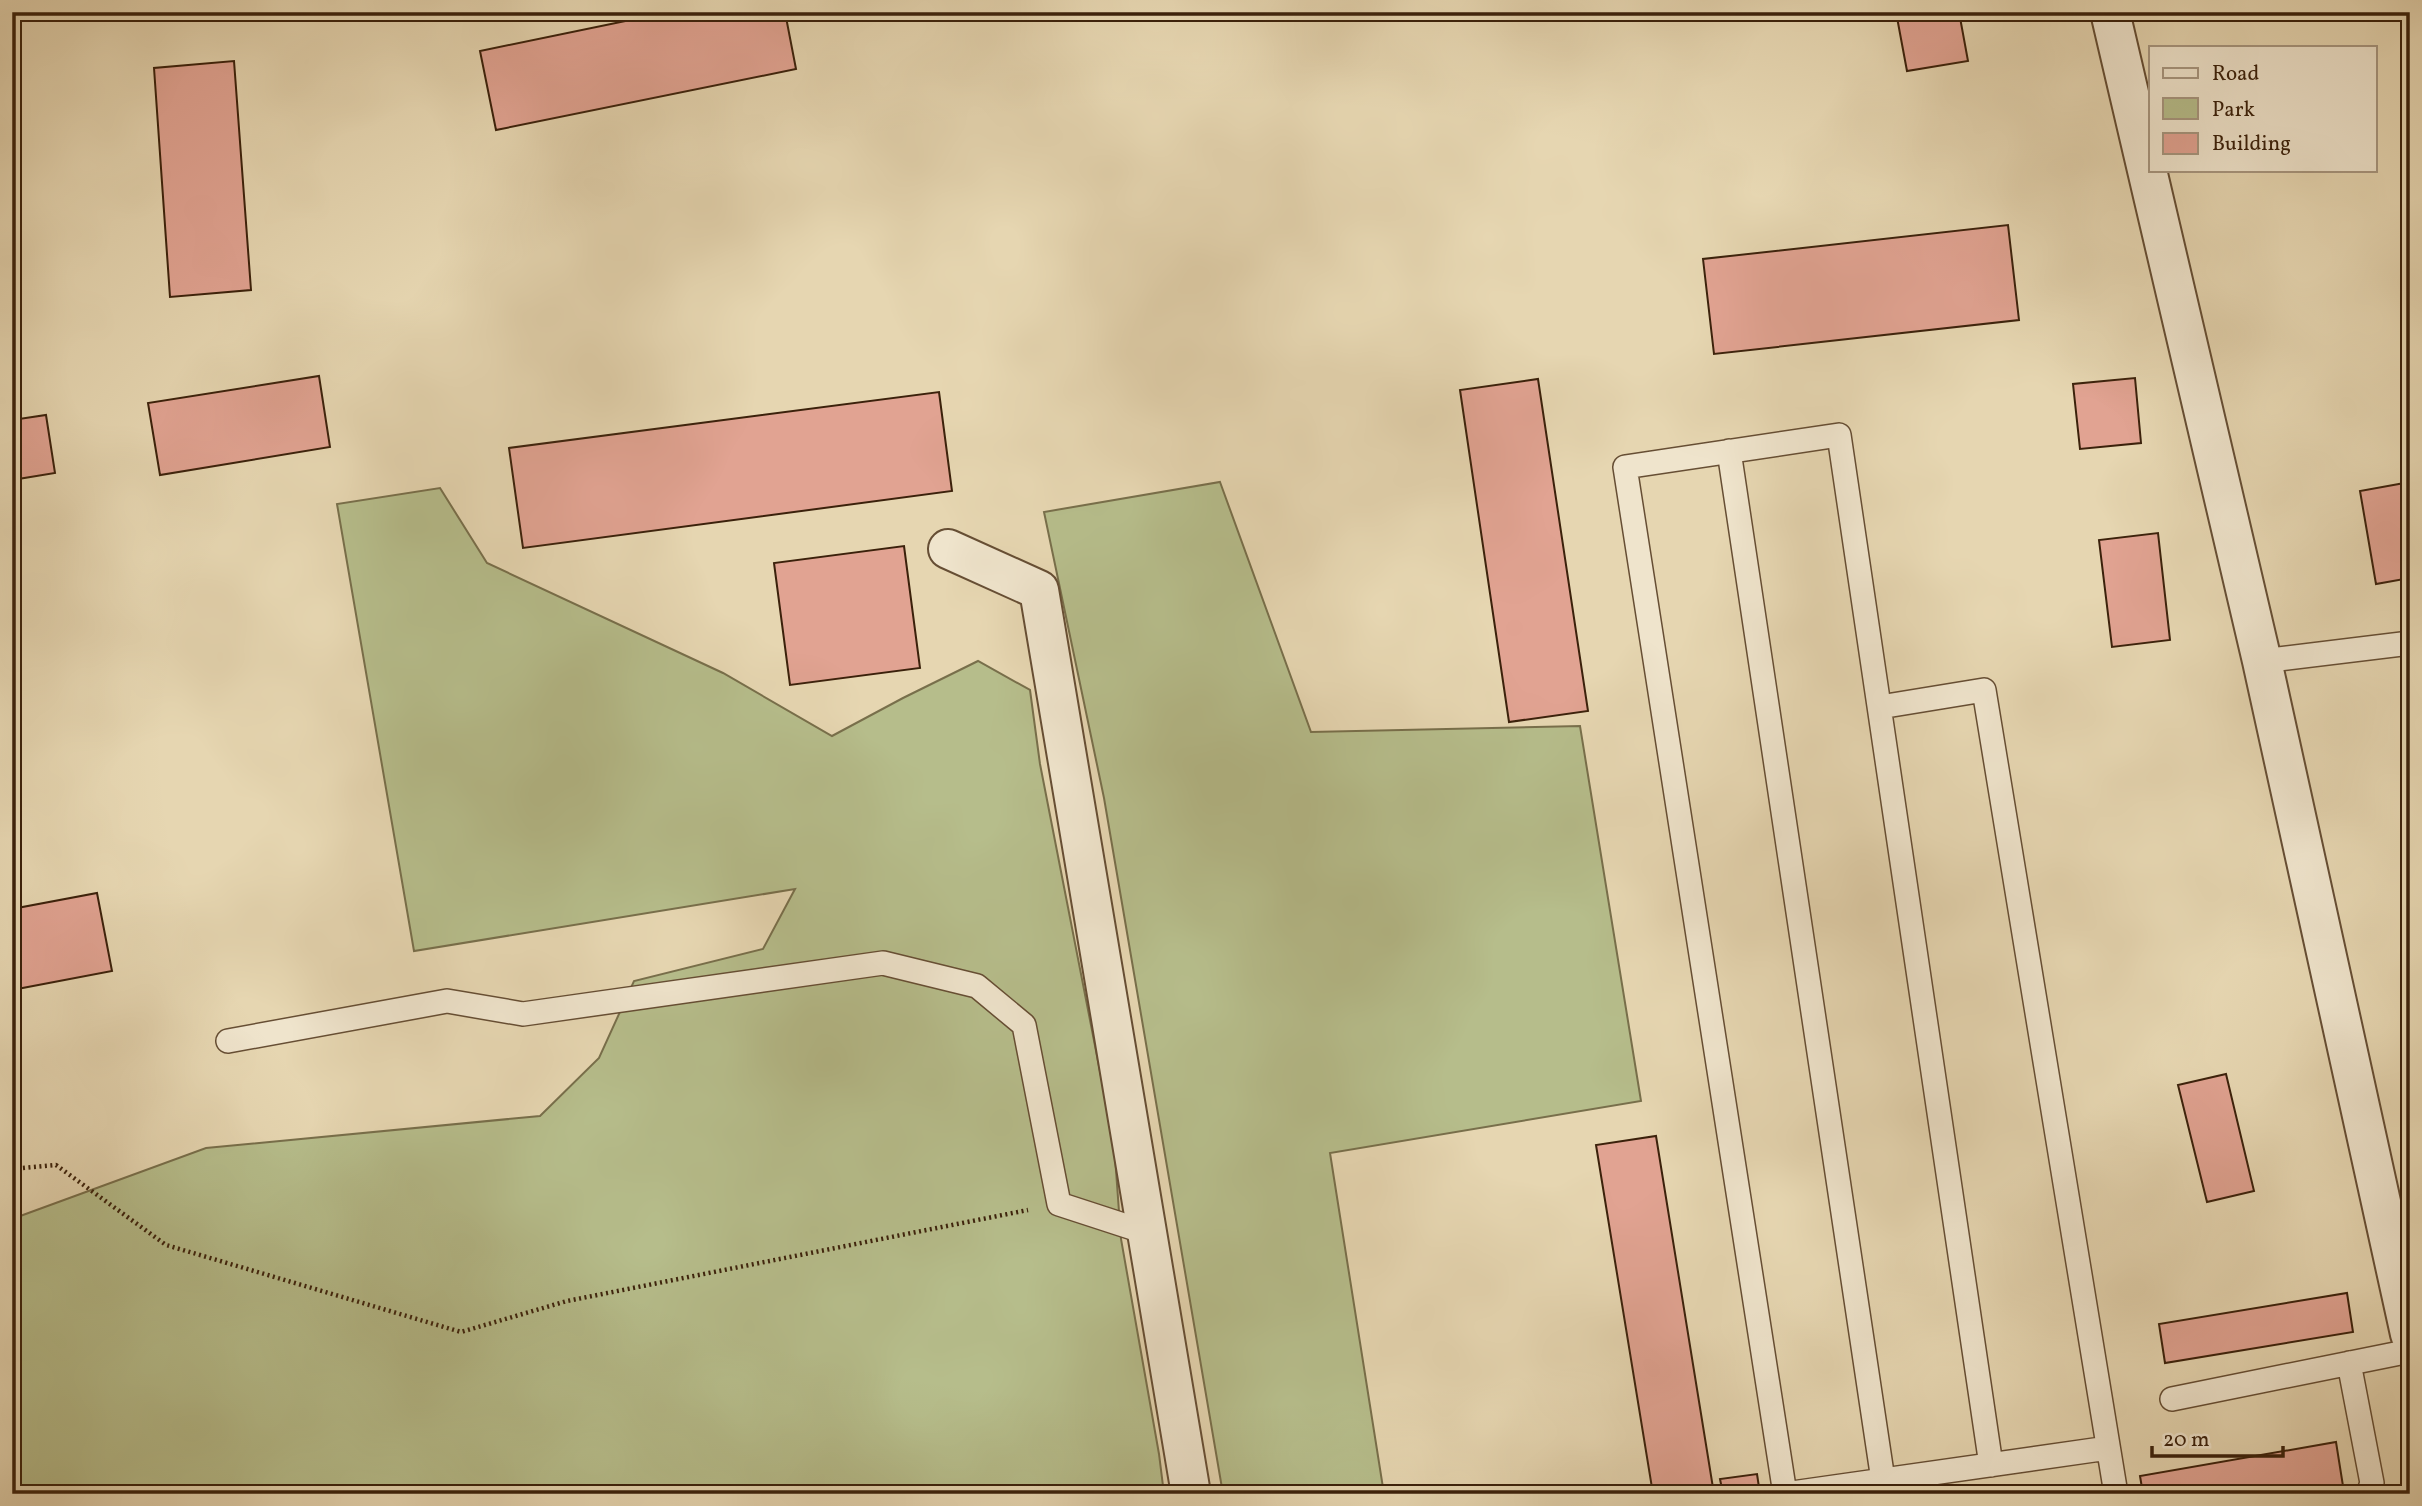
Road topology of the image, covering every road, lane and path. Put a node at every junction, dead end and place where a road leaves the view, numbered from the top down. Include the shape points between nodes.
1 (2110, 12) edge
2 (1729, 451) junction
3 (948, 549) dead end
4 (2410, 643) edge
5 (2262, 661) junction
6 (1880, 707) junction
7 (228, 1041) dead end
8 (12, 1169) edge
9 (1059, 1204) junction
10 (1148, 1233) junction
11 (2410, 1334) edge
12 (2410, 1351) edge
13 (2349, 1363) junction
14 (2172, 1399) dead end
15 (2108, 1448) junction
16 (1991, 1465) junction
17 (1883, 1480) junction
18 (1191, 1494) edge
19 (1785, 1494) edge
20 (2116, 1494) edge
21 (2368, 1494) edge

1 - 5 street
2 - 6 lane via 1839,435
2 - 17 lane
2 - 19 lane via 1625,467
3 - 10 street via 1039,590
4 - 5 lane
5 - 11 street
6 - 15 lane via 1984,690
6 - 16 lane
7 - 9 lane via 447,1001 523,1014 883,963 977,986 1024,1025
8 - 9 path via 56,1165 166,1245 461,1332 567,1301
9 - 10 lane
10 - 18 street
12 - 13 lane
13 - 14 lane
13 - 21 lane via 2372,1483
15 - 16 lane
15 - 20 lane
16 - 17 lane
17 - 19 lane

